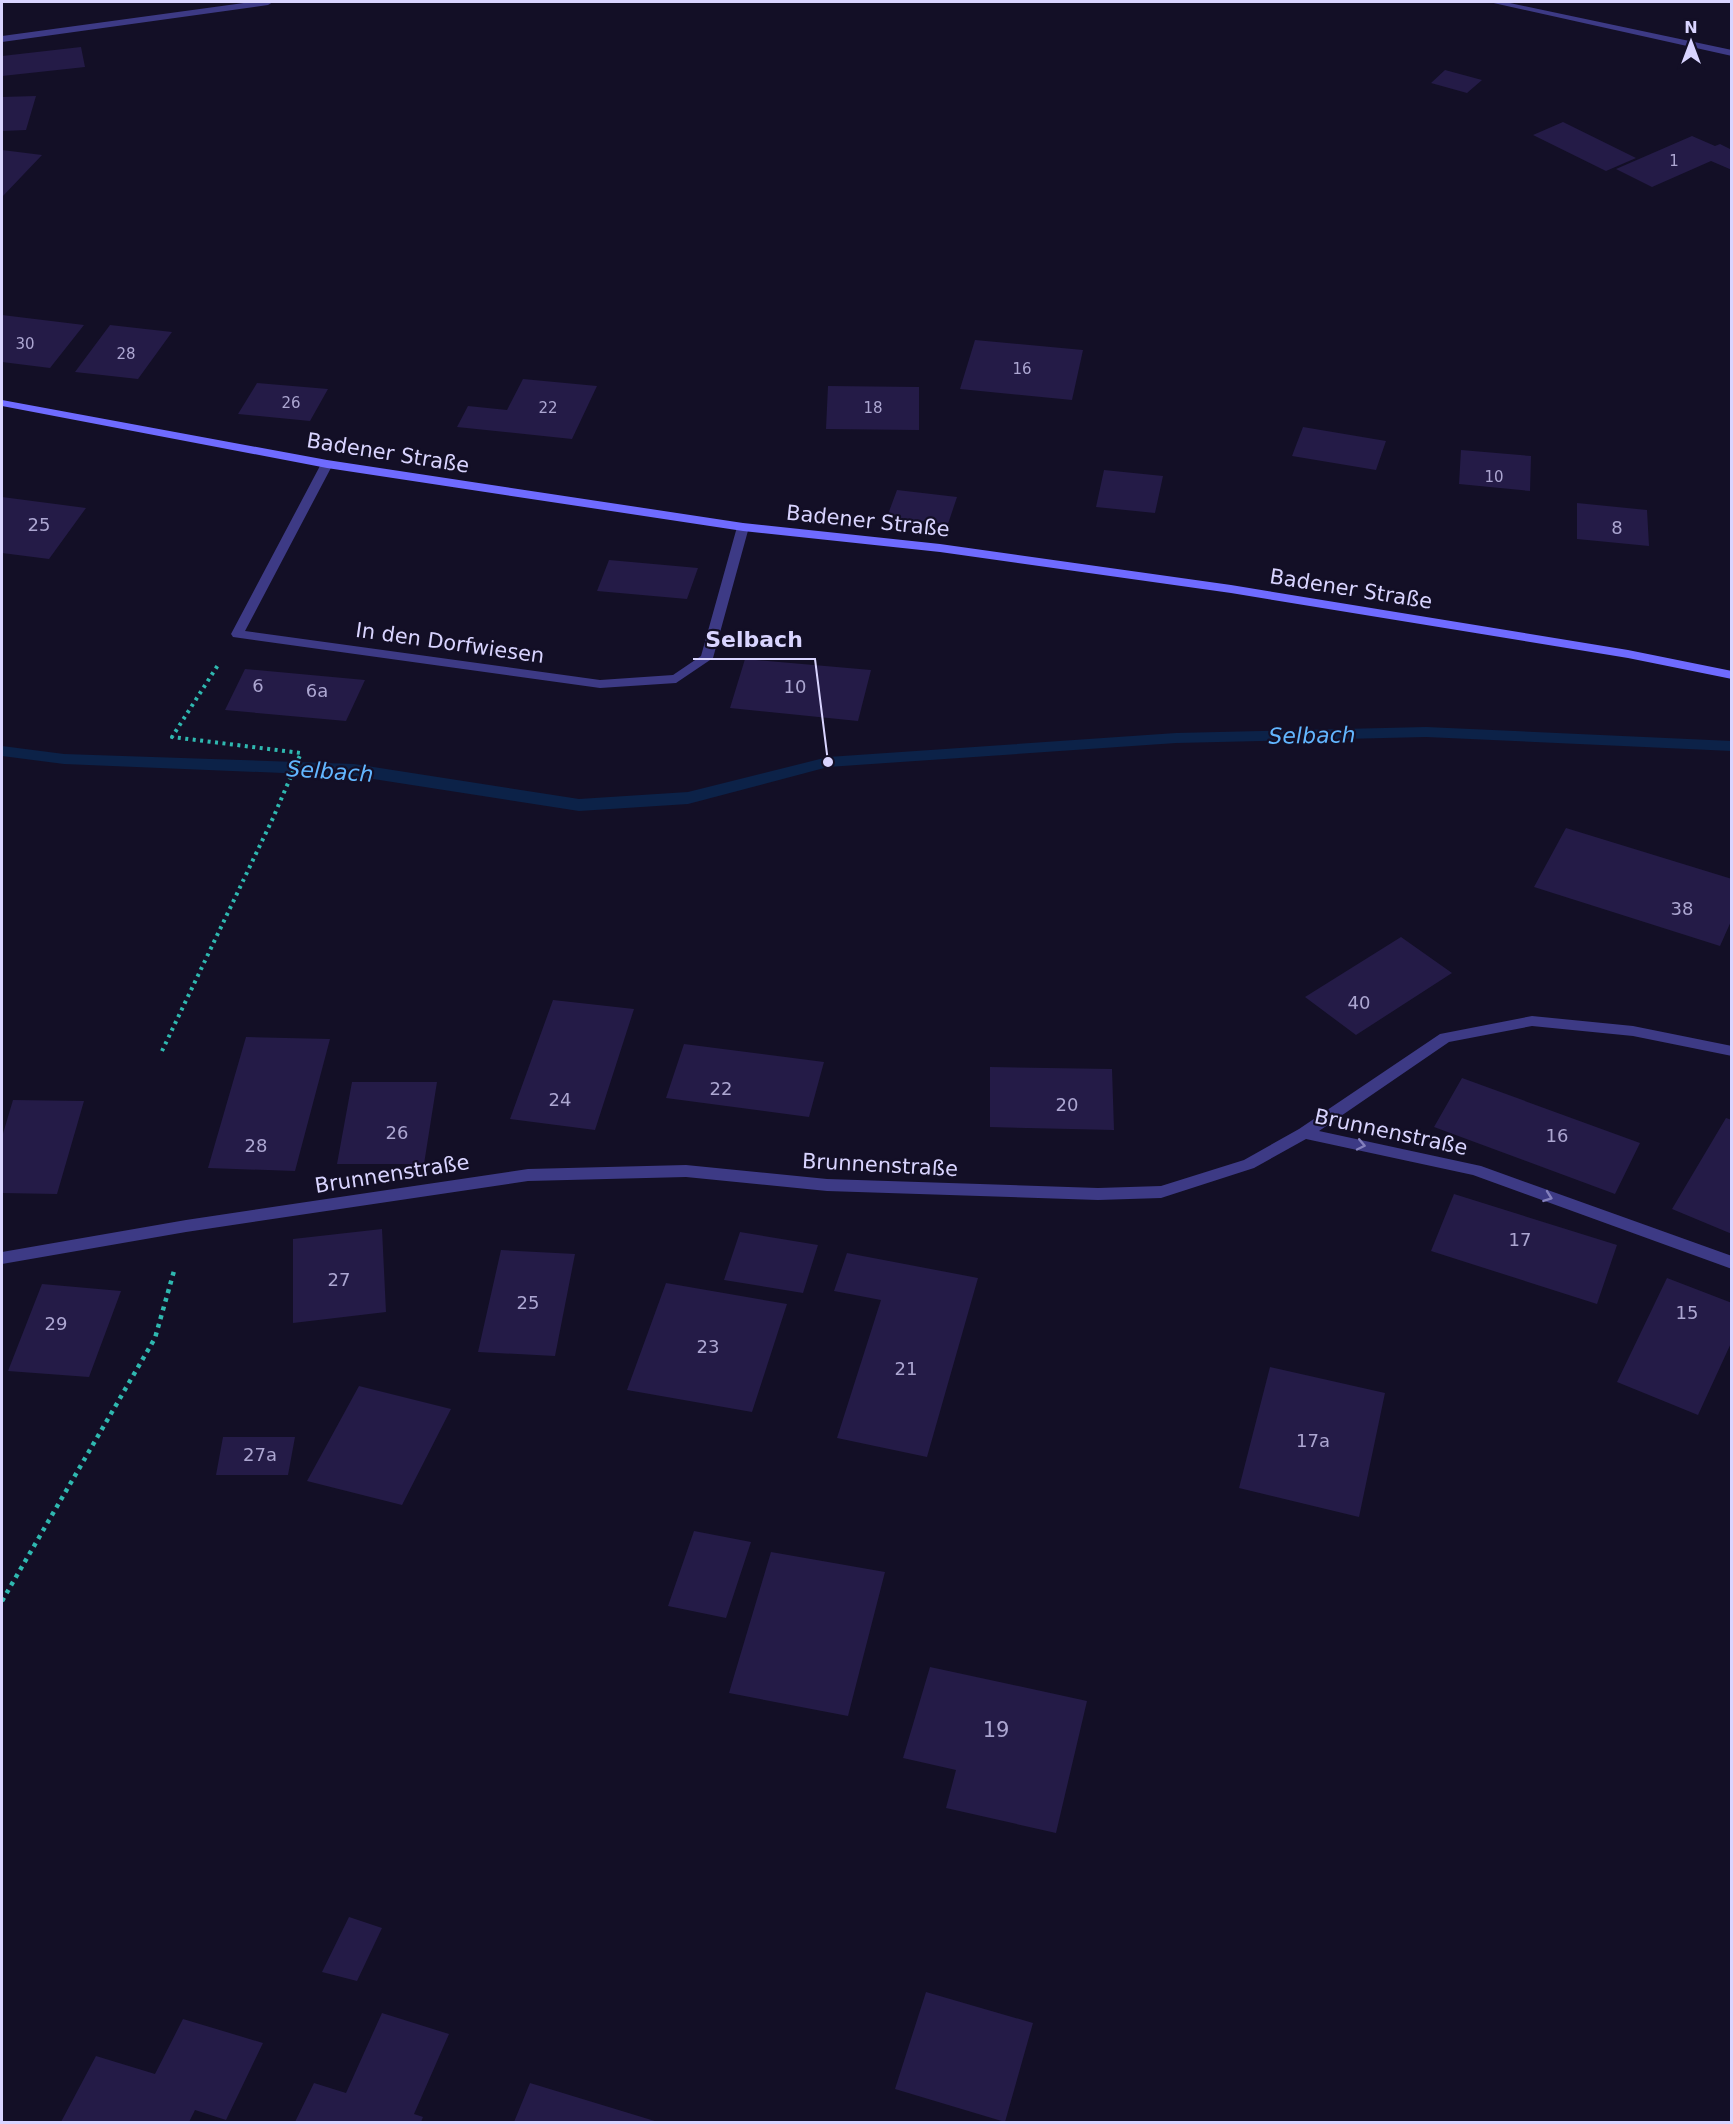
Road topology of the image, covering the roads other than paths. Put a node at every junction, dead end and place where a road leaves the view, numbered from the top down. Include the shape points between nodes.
1 (268, 2) edge
2 (1494, 2) edge
3 (2, 39) edge
4 (1731, 53) edge
5 (2, 403) edge
6 (327, 464) junction
7 (743, 527) junction
8 (1731, 675) edge
9 (1731, 1051) edge
10 (1304, 1133) junction
11 (2, 1258) edge
12 (1731, 1263) edge

1 - 3 street
2 - 4 street
5 - 6 main road, Badener Straße
6 - 7 main road, Badener Straße
6 - 7 street, In den Dorfwiesen via 237,634 600,684 676,679 707,658
7 - 8 main road, Badener Straße via 940,548 1231,589 1628,654
9 - 10 street via 1633,1031 1532,1021 1445,1038
10 - 11 street, Brunnenstraße via 1249,1164 1161,1192 1098,1194 827,1185 686,1171 528,1174
10 -> 12 street, Brunnenstraße via 1475,1170

